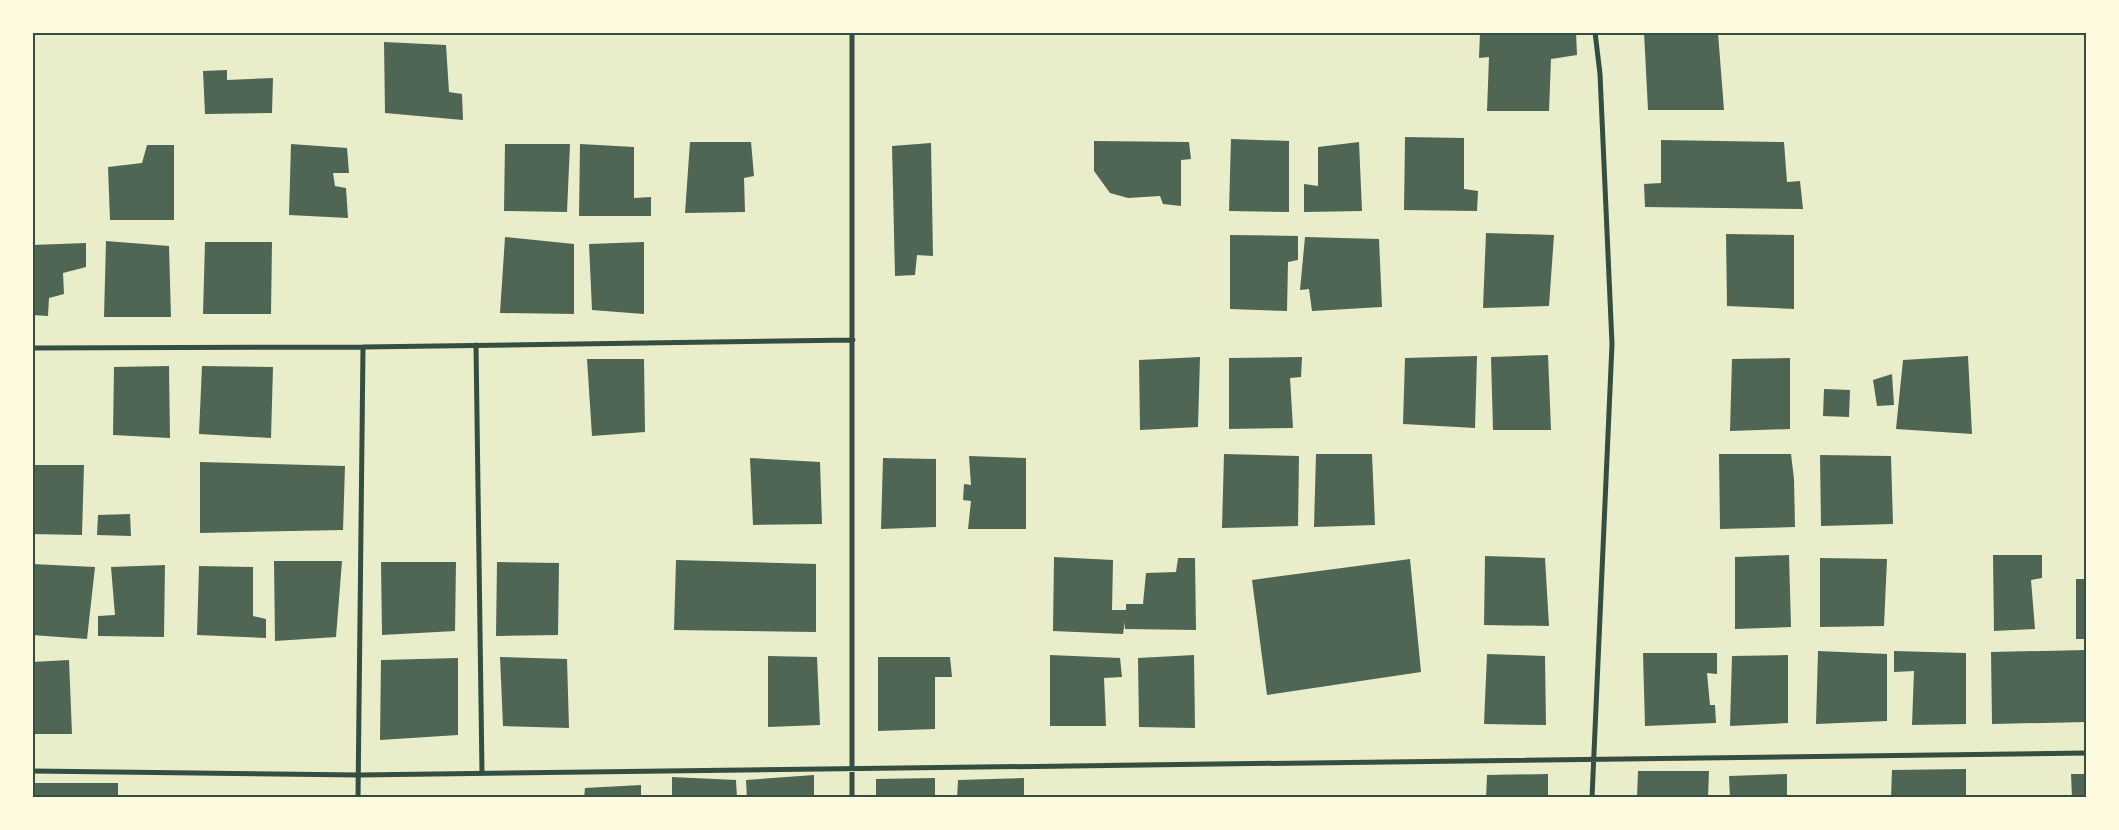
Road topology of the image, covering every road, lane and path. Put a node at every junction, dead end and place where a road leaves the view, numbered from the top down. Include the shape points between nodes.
1 (852, 32) edge
2 (1595, 32) edge
3 (853, 340) junction
4 (476, 345) junction
5 (363, 347) junction
6 (32, 348) edge
7 (2086, 753) edge
8 (1593, 759) junction
9 (853, 769) junction
10 (32, 771) edge
11 (482, 773) junction
12 (358, 775) junction
13 (358, 798) edge
14 (852, 798) edge
15 (1592, 798) edge

1 - 3 street
2 - 8 street via 1600,74 1612,344
3 - 4 street
3 - 9 street
4 - 5 street
4 - 11 street
5 - 6 street
5 - 12 street
7 - 8 street
8 - 9 street
8 - 15 street
9 - 11 street
9 - 14 street
10 - 12 street
11 - 12 street
12 - 13 street

